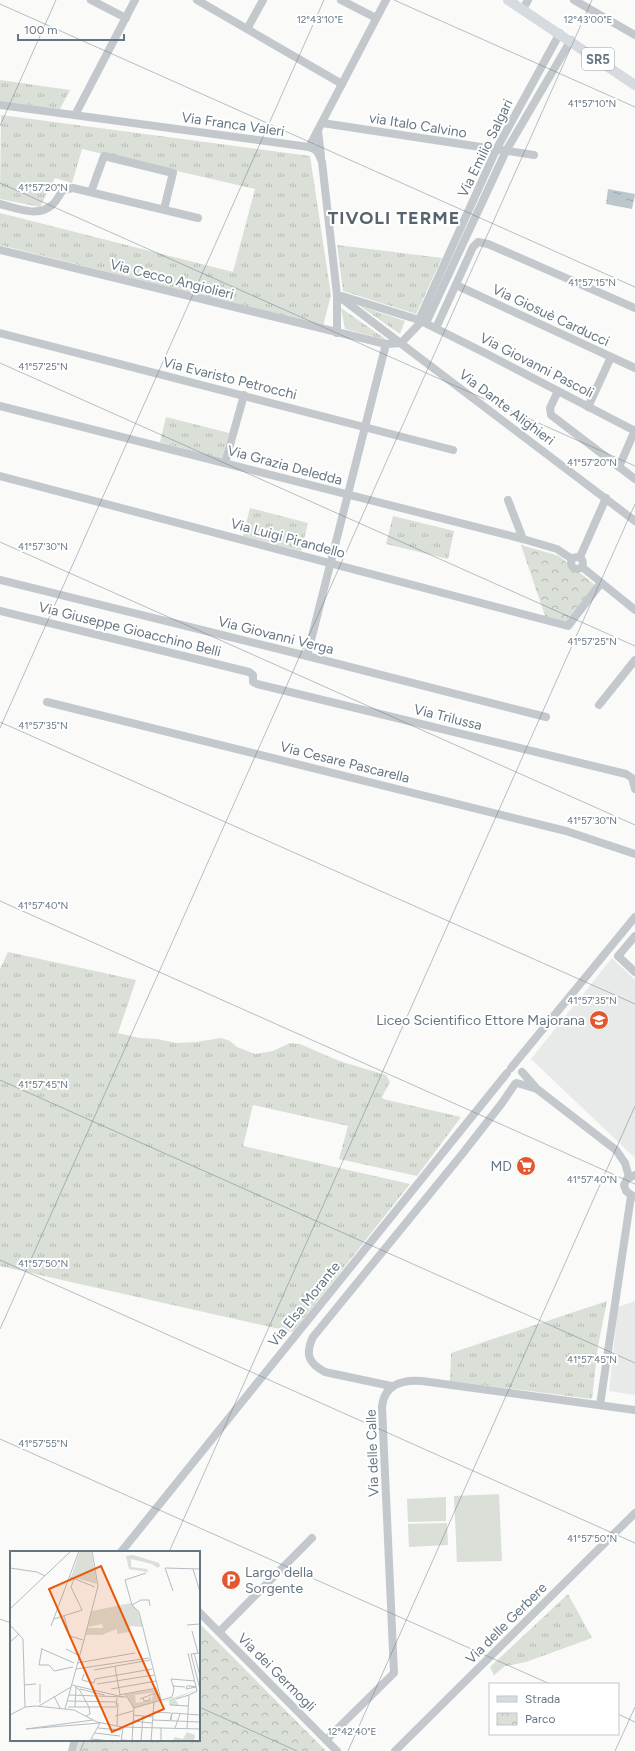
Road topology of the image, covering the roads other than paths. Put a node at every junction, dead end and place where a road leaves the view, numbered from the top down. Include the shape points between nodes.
1 (91, 0) edge
2 (135, 0) edge
3 (197, 0) edge
4 (263, 0) edge
5 (341, 0) edge
6 (386, 0) edge
7 (508, 0) edge
8 (574, 0) edge
9 (526, 4) edge
10 (126, 18) junction
11 (376, 18) junction
12 (247, 29) junction
13 (560, 33) junction
14 (635, 35) edge
15 (571, 40) junction
16 (342, 84) junction
17 (635, 85) edge
18 (0, 105) edge
19 (75, 115) junction
20 (322, 123) junction
21 (318, 131) junction
22 (309, 147) junction
23 (496, 150) junction
24 (506, 151) junction
25 (534, 155) dead end
26 (322, 162) junction
27 (91, 192) junction
28 (0, 204) edge
29 (164, 209) junction
30 (198, 218) dead end
31 (0, 250) edge
32 (456, 285) junction
33 (337, 295) junction
34 (635, 308) edge
35 (422, 321) junction
36 (436, 328) junction
37 (0, 333) edge
38 (337, 333) junction
39 (401, 343) junction
40 (386, 344) junction
41 (611, 357) junction
42 (635, 368) edge
43 (558, 391) junction
44 (244, 395) junction
45 (0, 406) edge
46 (588, 407) junction
47 (365, 427) junction
48 (635, 431) edge
49 (453, 450) dead end
50 (225, 463) junction
51 (619, 466) junction
52 (0, 476) edge
53 (635, 479) edge
54 (349, 495) junction
55 (606, 498) junction
56 (508, 500) dead end
57 (635, 521) edge
58 (523, 539) junction
59 (576, 558) junction
60 (331, 563) junction
61 (0, 580) edge
62 (601, 583) junction
63 (635, 610) edge
64 (0, 611) edge
65 (307, 656) junction
66 (635, 660) edge
67 (253, 675) joint
68 (47, 702) dead end
69 (599, 705) dead end
70 (546, 717) dead end
71 (635, 789) edge
72 (635, 854) edge
73 (635, 917) edge
74 (635, 936) edge
75 (635, 972) edge
76 (509, 1071) junction
77 (522, 1072) junction
78 (516, 1084) junction
79 (537, 1089) junction
80 (632, 1176) edge
81 (633, 1196) edge
82 (392, 1386) junction
83 (600, 1405) junction
84 (635, 1410) edge
85 (635, 1513) edge
86 (312, 1538) dead end
87 (122, 1551) edge
88 (200, 1613) edge
89 (219, 1632) junction
90 (326, 1740) junction
91 (75, 1741) edge
92 (72, 1751) edge
93 (337, 1751) edge
94 (395, 1751) edge

1 - 10 street
2 - 10 street
3 - 12 street
4 - 12 street
5 - 11 street
6 - 11 street
7 - 9 main road, SR5
8 - 14 street
9 - 13 main road, SR5
10 - 19 street
11 - 16 street
12 - 16 street
13 - 15 main road, SR5
13 - 23 street, Via Emilio Salgari
15 - 17 main road, SR5
15 - 24 street, Via Emilio Salgari
16 - 20 street
18 - 19 street, Via Franca Valeri
19 - 22 street, Via Franca Valeri
20 - 21 street
20 - 23 street, via Italo Calvino
21 - 22 street
21 - 26 street
22 - 26 street via 317,151
23 - 24 street, via Italo Calvino
23 - 35 street, Via Emilio Salgari
24 - 25 street, via Italo Calvino
24 - 35 street, Via Emilio Salgari
26 - 33 street
27 - 28 street via 76,188 66,189 52,205 41,211 26,211
27 - 29 street
27 - 29 street via 104,156 172,173
29 - 30 street
31 - 38 street, Via Cecco Angiolieri
32 - 34 street via 478,242 488,244
32 - 36 street
32 - 41 street, Via Giosuè Carducci
33 - 35 street, Via Giovanni Pascoli
33 - 38 street
33 - 39 street, Via Dante Alighieri
35 - 36 street, Via Giovanni Pascoli
35 - 39 street
36 - 43 street, Via Giovanni Pascoli
37 - 44 street, Via Evaristo Petrocchi
38 - 40 street, Via Cecco Angiolieri
39 - 40 street, Via Cecco Angiolieri
39 - 55 street, Via Dante Alighieri
40 - 47 street
41 - 42 street, Via Giosuè Carducci
41 - 46 street
43 - 46 street, Via Giovanni Pascoli
43 - 51 street via 550,408 551,415
44 - 47 street, Via Evaristo Petrocchi
44 - 50 street
45 - 50 street, Via Grazia Deledda
46 - 48 street, Via Giovanni Pascoli
47 - 49 street, Via Evaristo Petrocchi
47 - 54 street
48 - 51 street
50 - 54 street, Via Grazia Deledda
51 - 53 street
52 - 60 street, Via Luigi Pirandello
54 - 58 street, Via Grazia Deledda
54 - 60 street
55 - 57 street, Via Dante Alighieri
55 - 59 street
56 - 58 street
58 - 59 street, Via Grazia Deledda via 550,546
59 - 62 street via 583,560 582,567
60 - 62 street, Via Luigi Pirandello via 568,626
60 - 65 street
61 - 65 street, Via Giovanni Verga
62 - 63 street
64 - 67 street, Via Giuseppe Gioacchino Belli
65 - 70 street, Via Giovanni Verga
66 - 69 street
67 - 71 street, Via Trilussa via 253,682 257,684 626,774 632,778
68 - 72 street, Via Cesare Pascarella via 566,831
73 - 76 street, Via Elsa Morante
74 - 75 street via 618,956
76 - 77 street via 517,1068
76 - 78 street via 508,1080
76 - 87 street, Via Elsa Morante
77 - 78 street via 522,1077
77 - 79 street
78 - 79 street
78 - 82 street via 313,1337 308,1347 311,1361 325,1372
79 - 80 street via 616,1150
80 - 81 street via 625,1182 624,1188
81 - 83 street
82 - 83 street via 407,1380 422,1381
82 - 90 street, Via delle Calle via 385,1394 382,1407 394,1673
83 - 84 street
85 - 94 street, Via delle Gerbere
86 - 89 street
88 - 89 street, Via dei Germogli
89 - 90 street, Via dei Germogli
90 - 93 street, Via dei Germogli
91 - 92 street

